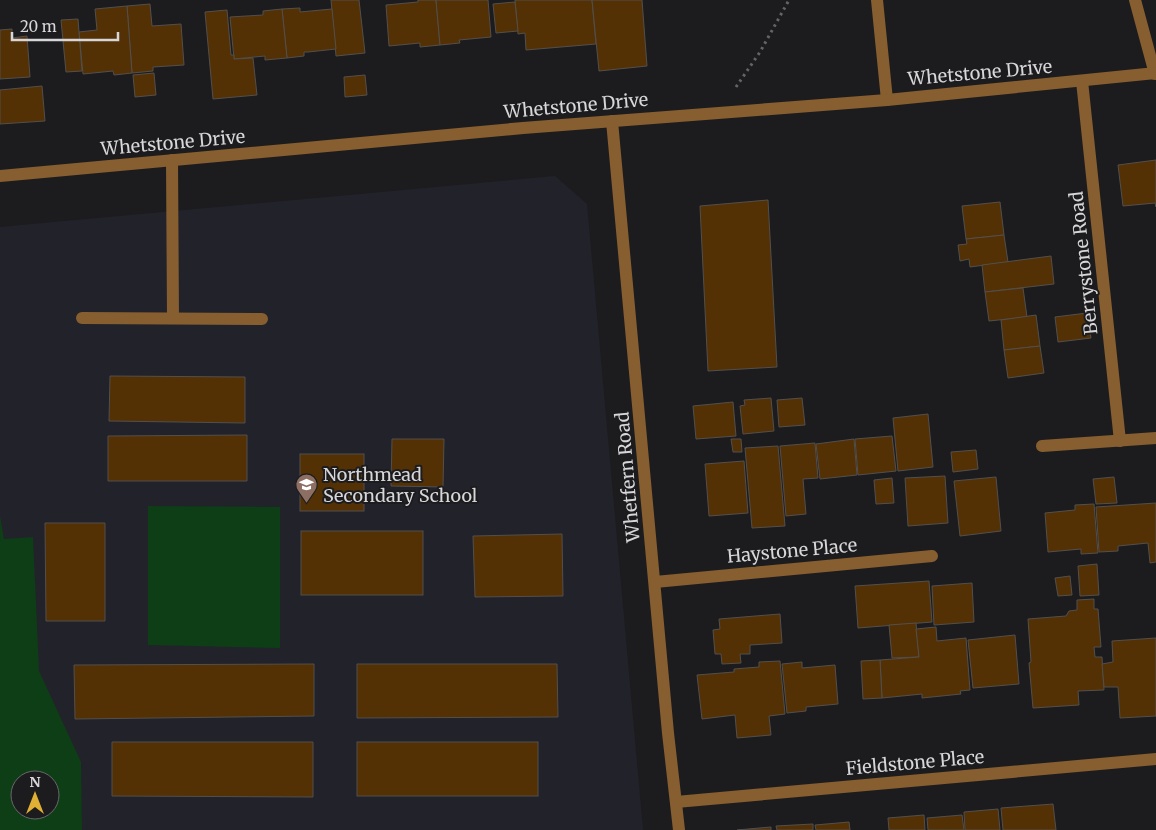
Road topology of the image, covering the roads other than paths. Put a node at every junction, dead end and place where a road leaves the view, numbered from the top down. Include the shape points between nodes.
1 (877, 0) edge
2 (1136, 0) edge
3 (1155, 73) edge
4 (1082, 81) junction
5 (887, 100) junction
6 (612, 121) junction
7 (172, 160) junction
8 (0, 176) edge
9 (82, 318) dead end
10 (173, 318) junction
11 (262, 319) dead end
12 (1156, 438) edge
13 (1120, 441) junction
14 (1042, 446) dead end
15 (932, 556) dead end
16 (655, 582) junction
17 (1156, 759) edge
18 (676, 802) junction
19 (679, 830) edge

1 - 5 street
2 - 3 street
3 - 4 street, Whetstone Drive
4 - 5 street, Whetstone Drive
4 - 13 street, Berrystone Road
5 - 6 street, Whetstone Drive
6 - 7 street, Whetstone Drive
6 - 16 street, Whetfern Road
7 - 8 street, Whetstone Drive
7 - 10 street
9 - 10 street
10 - 11 street
12 - 13 street
13 - 14 street
15 - 16 street, Haystone Place
16 - 18 street, Whetfern Road
17 - 18 street, Fieldstone Place
18 - 19 street, Whetfern Road

